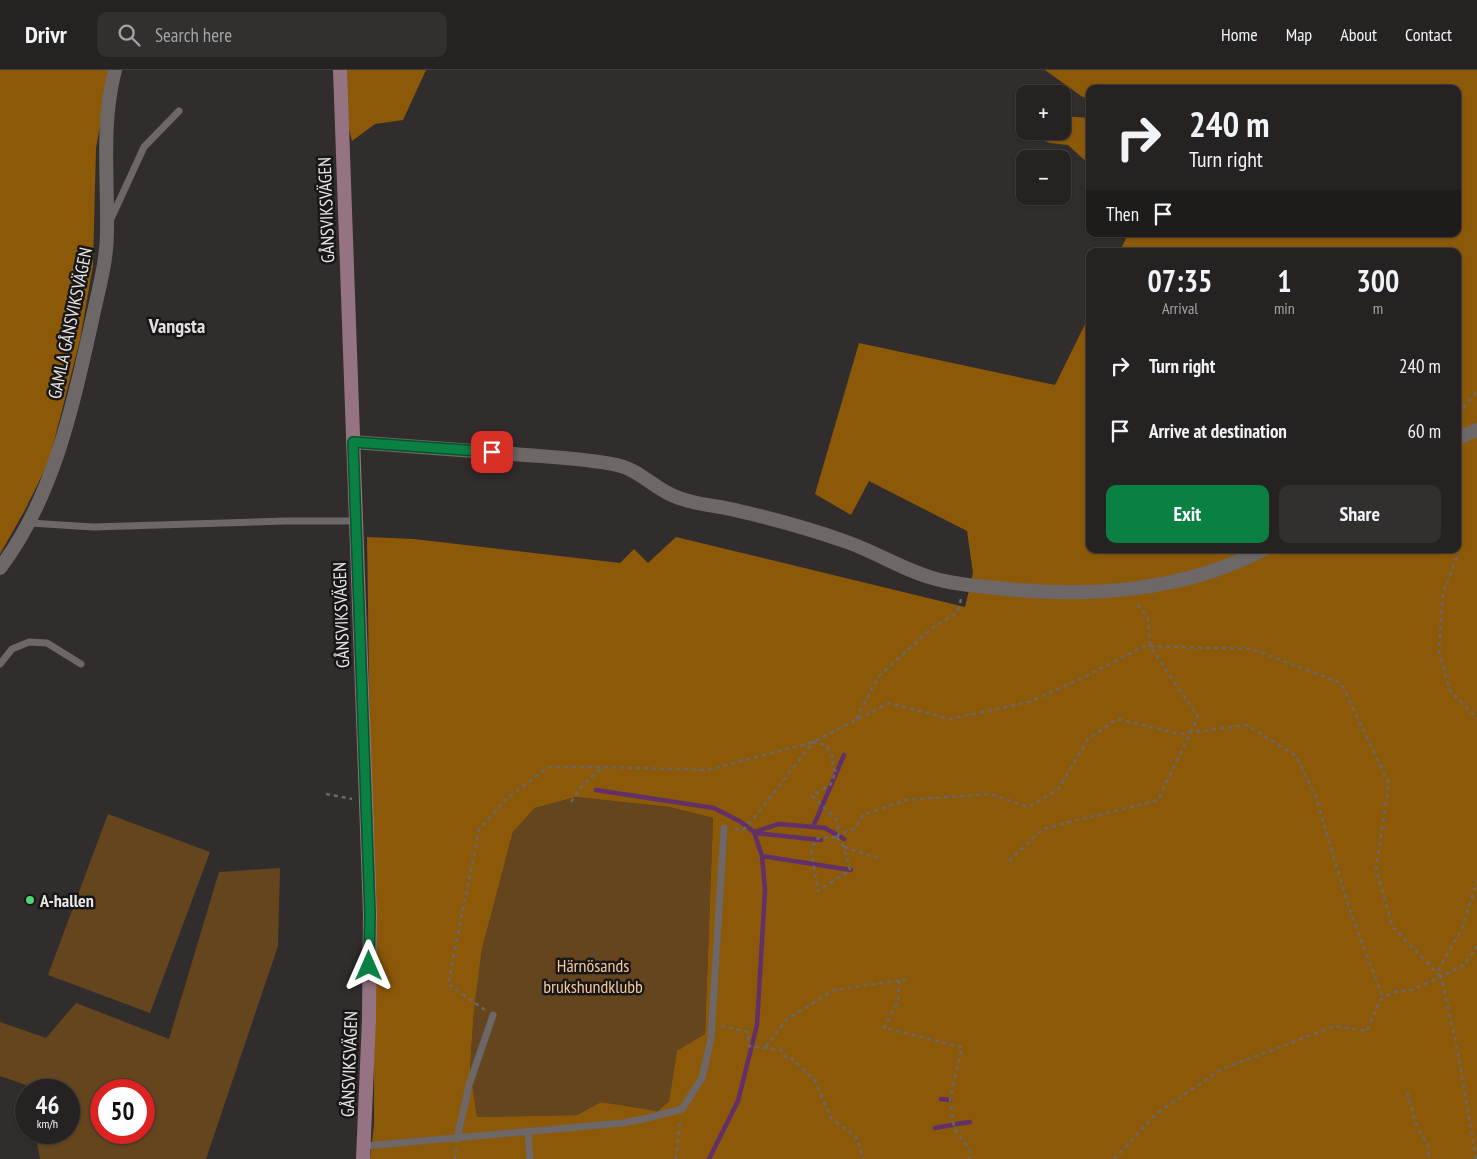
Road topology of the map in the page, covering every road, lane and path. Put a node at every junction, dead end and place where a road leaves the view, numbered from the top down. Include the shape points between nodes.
1 (115, 70) edge
2 (340, 70) edge
3 (179, 111) dead end
4 (107, 228) junction
5 (1477, 391) edge
6 (1461, 410) edge
7 (1477, 430) edge
8 (1461, 437) edge
9 (353, 442) junction
10 (356, 522) junction
11 (30, 523) junction
12 (1256, 553) edge
13 (1457, 553) edge
14 (0, 568) edge
15 (965, 585) junction
16 (1126, 588) junction
17 (1150, 646) junction
18 (0, 664) edge
19 (81, 664) dead end
20 (1477, 718) edge
21 (855, 720) junction
22 (1190, 733) junction
23 (813, 742) junction
24 (602, 767) junction
25 (326, 794) dead end
26 (366, 802) junction
27 (571, 802) dead end
28 (724, 828) dead end
29 (743, 830) dead end
30 (838, 836) junction
31 (844, 847) junction
32 (881, 859) dead end
33 (1009, 861) dead end
34 (1477, 881) edge
35 (1477, 946) edge
36 (1441, 977) junction
37 (908, 979) dead end
38 (899, 980) junction
39 (1383, 998) junction
40 (492, 1015) joint
41 (712, 1024) junction
42 (766, 1047) junction
43 (1407, 1092) dead end
44 (682, 1109) junction
45 (528, 1132) junction
46 (457, 1139) junction
47 (364, 1153) edge
48 (530, 1159) edge
49 (676, 1159) edge
50 (862, 1159) edge
51 (969, 1159) edge
52 (1114, 1159) edge
53 (1429, 1159) edge
54 (1476, 1159) edge

1 - 4 street, GAMLA GÅNSVIKSVÄGEN via 106,128
2 - 9 main road, GÅNSVIKSVÄGEN
3 - 4 lane via 144,147
4 - 11 street, GAMLA GÅNSVIKSVÄGEN via 102,272 77,386 50,477
5 - 6 path
7 - 8 street
9 - 10 main road, GÅNSVIKSVÄGEN
9 - 15 street via 617,465 632,469 668,494 681,499 740,511 844,540 903,567 938,580
10 - 11 lane via 93,527
10 - 26 main road, GÅNSVIKSVÄGEN
11 - 14 street, GAMLA GÅNSVIKSVÄGEN
12 - 16 street via 1209,573
13 - 20 path via 1443,594 1439,652 1450,691
15 - 16 street via 1073,593
15 - 21 path via 957,613 932,628 878,677
16 - 17 path via 1148,618
17 - 21 path via 1144,646 1028,702 950,719 889,703
17 - 22 path via 1198,716
17 - 36 path via 1252,649 1341,683 1389,784 1376,867 1392,926
18 - 19 lane via 12,648 29,642 46,643
21 - 23 path
22 - 30 path via 1180,734 1117,719 1088,739 1058,790 1028,807 990,794 906,800 863,815 854,829
22 - 33 path via 1158,800 1044,829
22 - 39 path via 1247,725 1296,756 1316,798 1348,905
23 - 24 path via 708,770
23 - 29 path
23 - 30 path via 826,745 833,757 832,768 836,771 831,784 812,796 836,820
24 - 27 path via 580,788
24 - 40 path via 548,767 504,800 479,830 448,984
25 - 26 path
26 - 47 main road, GÅNSVIKSVÄGEN via 370,914
28 - 41 lane
30 - 31 path
30 - 31 path via 817,840 811,849 818,891 850,870
31 - 32 path
34 - 36 path via 1462,929 1439,969
35 - 36 path via 1464,965
36 - 39 path
36 - 54 path
37 - 38 path
38 - 42 path via 834,990 786,1018
38 - 51 path via 898,1002 884,1028 962,1047 950,1100 954,1127 970,1151
39 - 52 path via 1367,1031 1335,1026 1222,1070 1156,1113
40 - 46 lane via 469,1085
41 - 42 path via 748,1032 749,1046
41 - 44 lane via 702,1078
42 - 50 path via 781,1050 787,1059 793,1059 815,1081 831,1118 857,1138
43 - 53 path via 1417,1127 1428,1145
44 - 45 lane via 623,1123
44 - 49 path
45 - 46 lane
45 - 48 lane
46 - 47 lane

